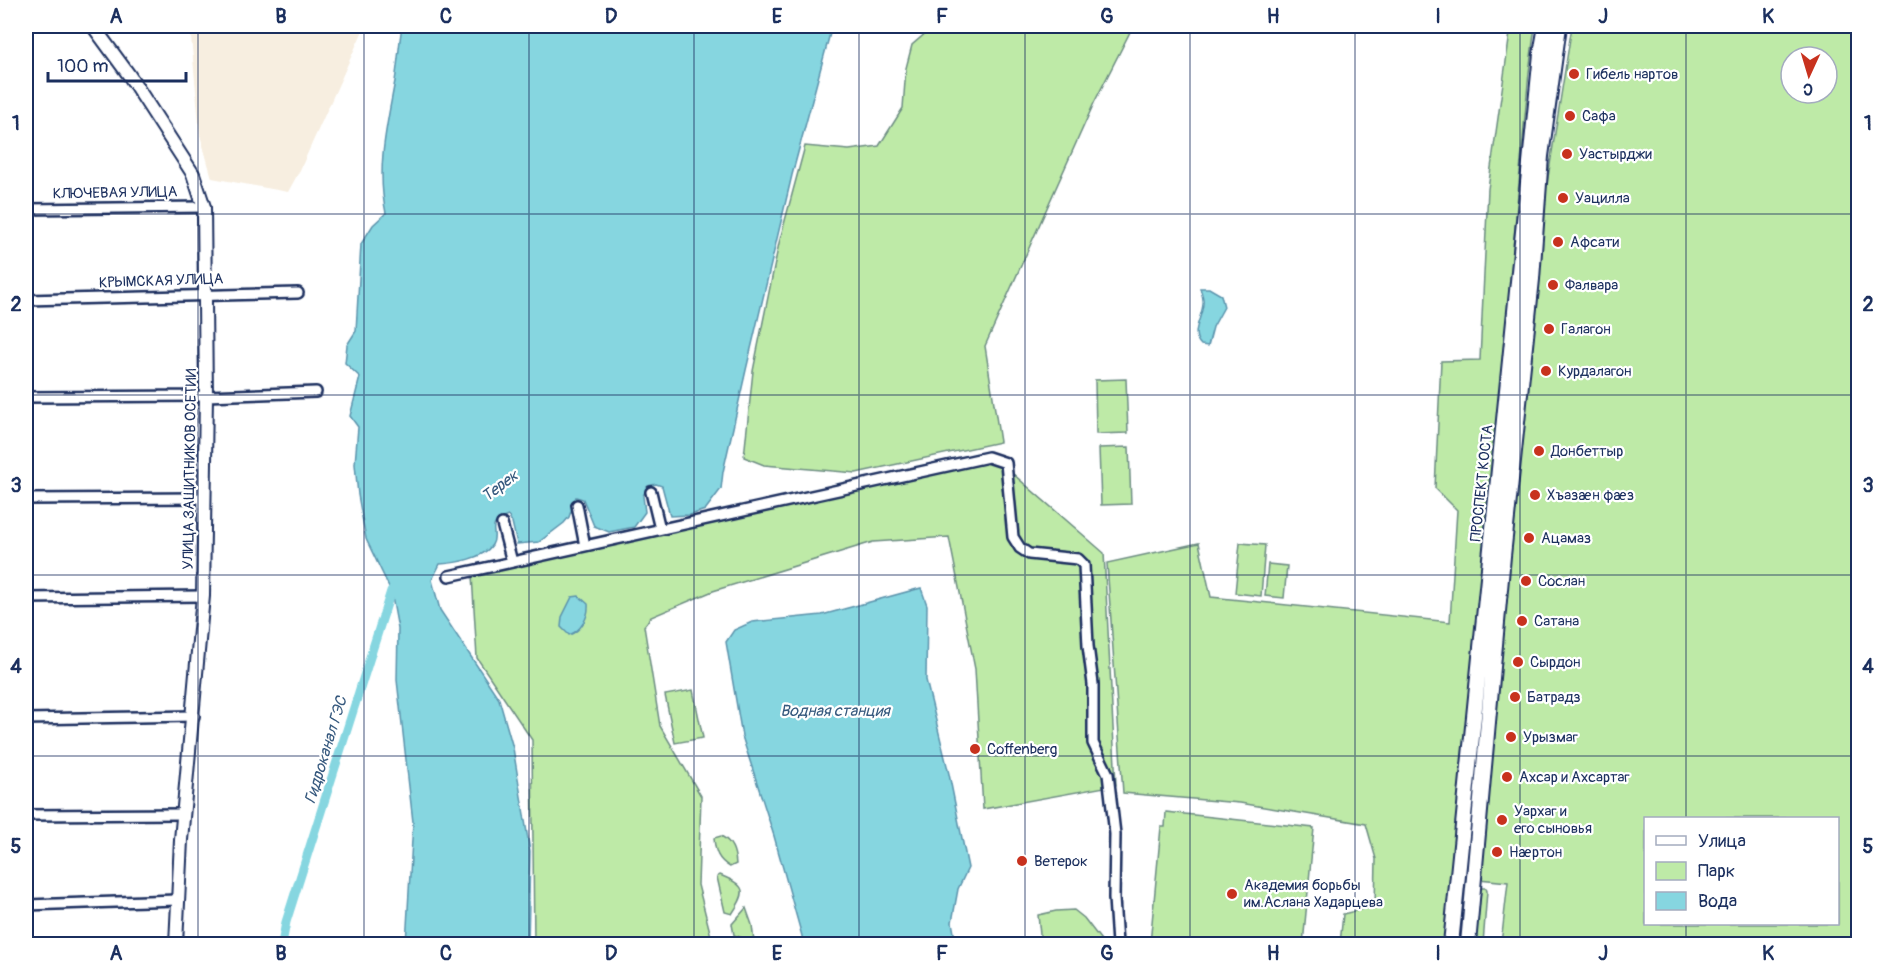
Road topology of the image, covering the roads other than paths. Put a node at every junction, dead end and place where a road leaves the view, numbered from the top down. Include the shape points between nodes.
1 (93, 26) edge
2 (1546, 26) edge
3 (1559, 26) edge
4 (204, 207) junction
5 (26, 209) edge
6 (298, 292) dead end
7 (205, 295) junction
8 (26, 300) edge
9 (316, 392) dead end
10 (206, 396) junction
11 (26, 397) edge
12 (651, 492) dead end
13 (203, 498) junction
14 (26, 499) edge
15 (577, 505) dead end
16 (502, 524) dead end
17 (660, 529) junction
18 (585, 546) junction
19 (512, 562) junction
20 (449, 576) dead end
21 (203, 596) junction
22 (26, 598) edge
23 (194, 716) junction
24 (26, 719) edge
25 (184, 814) junction
26 (26, 815) edge
27 (177, 900) junction
28 (26, 904) edge
29 (176, 945) edge
30 (1117, 945) edge
31 (1451, 945) edge
32 (1468, 945) edge

1 - 4 street, УЛИЦА ЗАЩИТНИКОВ ОСЕТИИ via 193,174
2 - 31 main road, ПРОСПЕКТ КОСТА
3 - 32 main road, ПРОСПЕКТ КОСТА via 1541,156
4 - 5 street, КЛЮЧЕВАЯ УЛИЦА
4 - 7 street, УЛИЦА ЗАЩИТНИКОВ ОСЕТИИ
6 - 7 street, КРЫМСКАЯ УЛИЦА
7 - 8 street, КРЫМСКАЯ УЛИЦА
7 - 10 street, УЛИЦА ЗАЩИТНИКОВ ОСЕТИИ
9 - 10 street
10 - 11 street
10 - 13 street, УЛИЦА ЗАЩИТНИКОВ ОСЕТИИ
12 - 17 street
13 - 14 street
13 - 21 street, УЛИЦА ЗАЩИТНИКОВ ОСЕТИИ
15 - 18 street
16 - 19 street
17 - 18 street
17 - 30 street via 988,457 1006,463 1013,537 1020,548 1029,554 1078,559 1084,565 1093,743 1108,774 1115,834
18 - 19 street
19 - 20 street
21 - 22 street
21 - 23 street, УЛИЦА ЗАЩИТНИКОВ ОСЕТИИ
23 - 24 street
23 - 25 street, УЛИЦА ЗАЩИТНИКОВ ОСЕТИИ
25 - 26 street
25 - 27 street, УЛИЦА ЗАЩИТНИКОВ ОСЕТИИ
27 - 28 street
27 - 29 street, УЛИЦА ЗАЩИТНИКОВ ОСЕТИИ

